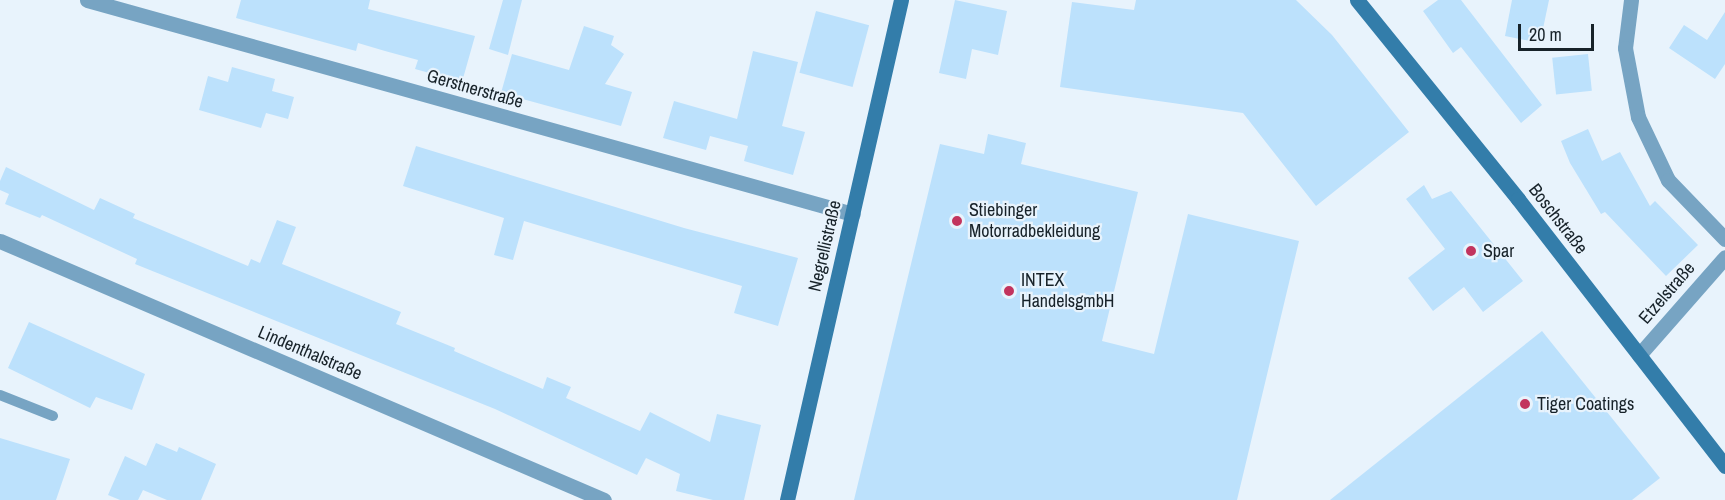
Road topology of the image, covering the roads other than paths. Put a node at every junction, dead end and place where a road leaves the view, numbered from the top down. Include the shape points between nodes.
1 (87, 0) edge
2 (901, 0) edge
3 (1357, 0) edge
4 (1631, 0) edge
5 (854, 214) junction
6 (1725, 239) edge
7 (0, 241) edge
8 (1725, 257) edge
9 (1639, 355) junction
10 (0, 395) edge
11 (52, 416) dead end
12 (1725, 466) edge
13 (604, 500) edge
14 (787, 500) edge

1 - 5 street, Gerstnerstraße
2 - 5 main road, Negrellistraße
3 - 9 main road, Boschstraße
4 - 6 street via 1625,48 1638,117 1668,180
5 - 14 main road, Negrellistraße
7 - 13 street, Lindenthalstraße
8 - 9 street, Etzelstraße
9 - 12 main road, Boschstraße
10 - 11 lane

